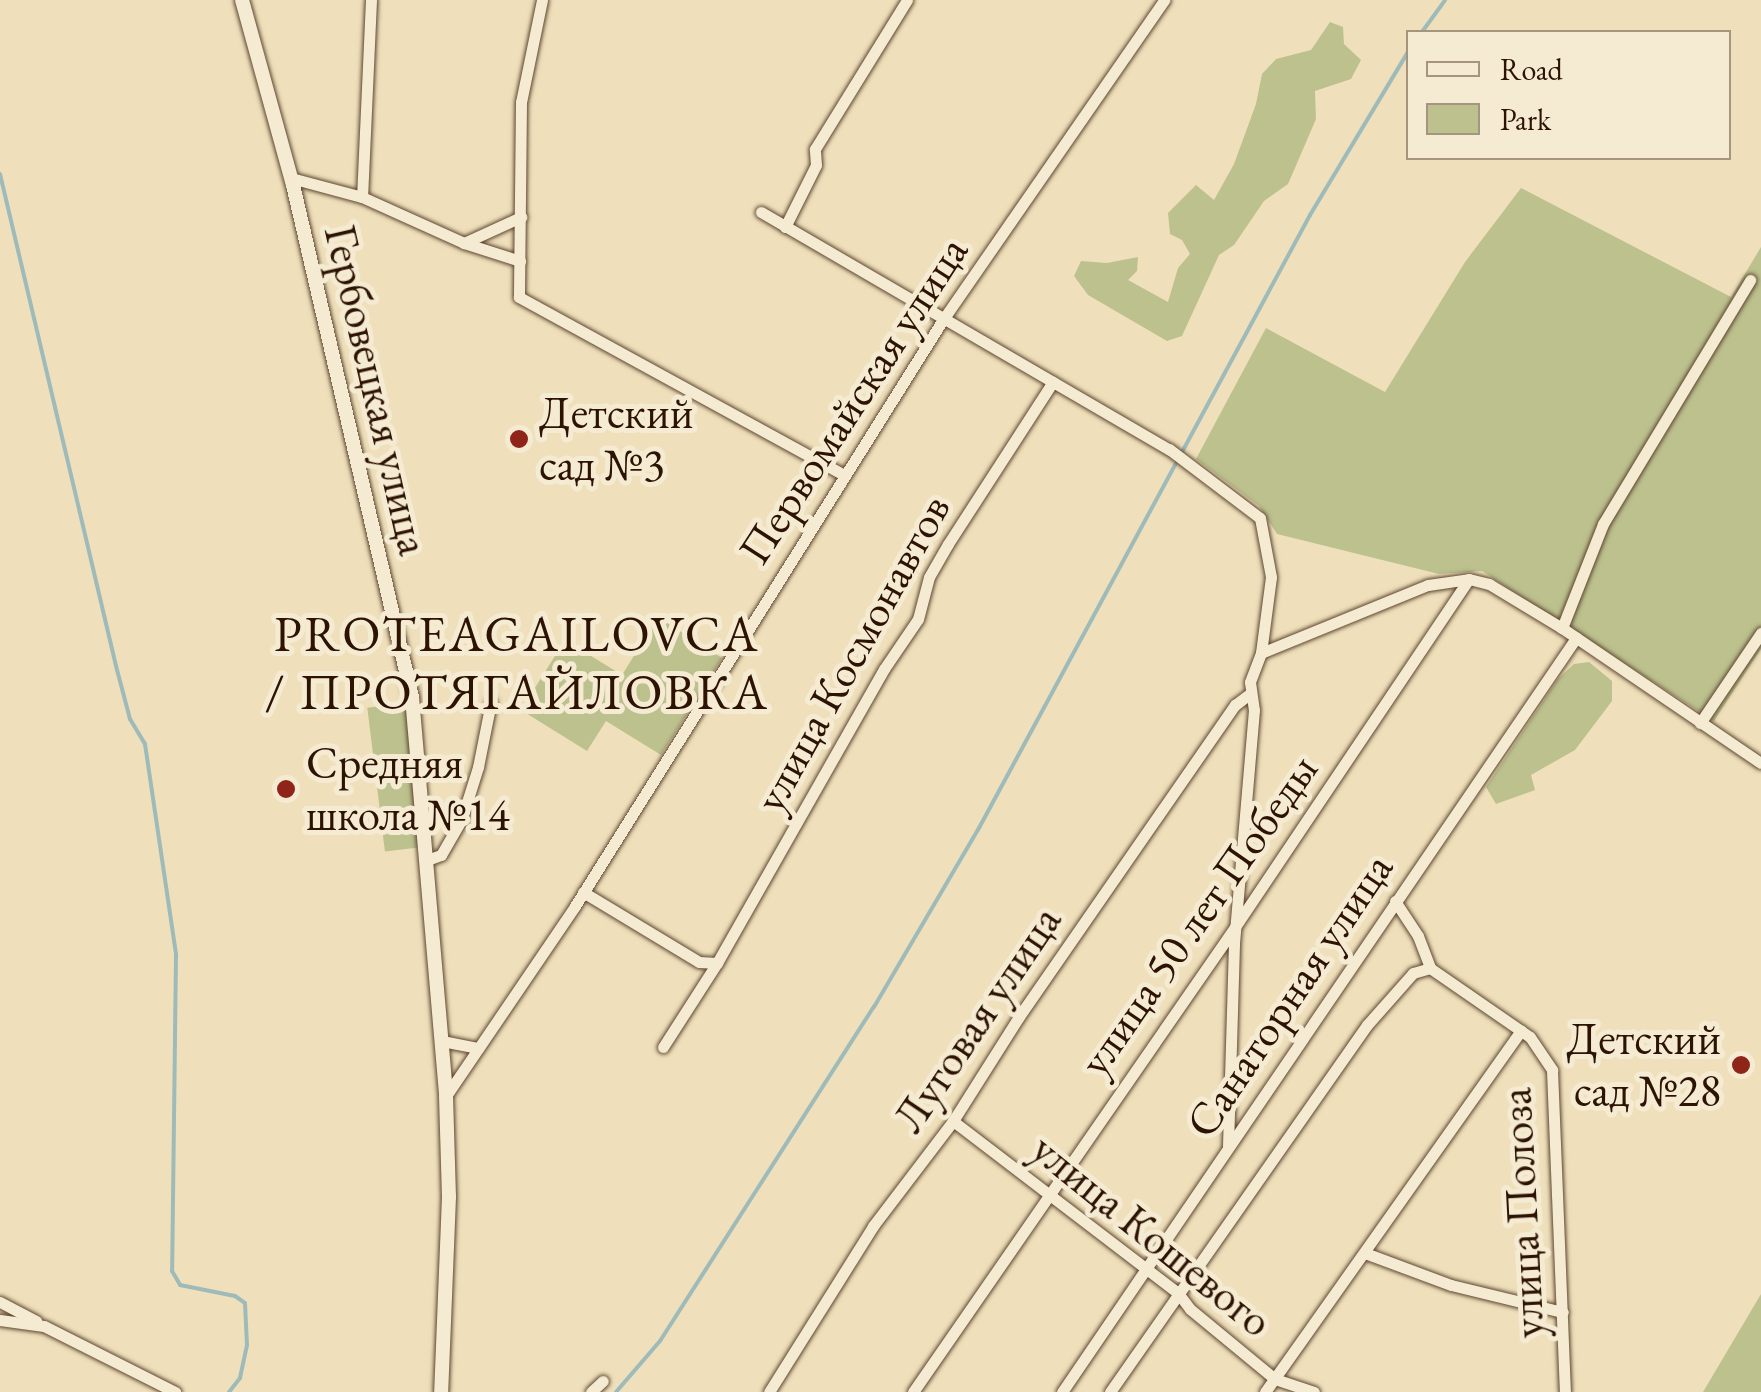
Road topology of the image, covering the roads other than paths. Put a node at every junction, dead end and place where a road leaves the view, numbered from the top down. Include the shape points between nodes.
1 (242, 0) edge
2 (372, 0) edge
3 (542, 0) edge
4 (907, 0) edge
5 (1164, 0) edge
6 (291, 178) junction
7 (362, 197) junction
8 (762, 212) dead end
9 (521, 217) junction
10 (784, 227) junction
11 (464, 243) junction
12 (520, 261) junction
13 (1750, 280) dead end
14 (944, 318) junction
15 (1053, 382) junction
16 (842, 474) junction
17 (1468, 579) junction
18 (1562, 628) junction
19 (1761, 633) edge
20 (1576, 638) junction
21 (1260, 653) junction
22 (1251, 692) junction
23 (491, 702) dead end
24 (1700, 723) junction
25 (1761, 763) edge
26 (428, 860) junction
27 (583, 892) junction
28 (1396, 901) junction
29 (1236, 926) junction
30 (717, 963) junction
31 (1430, 968) junction
32 (1525, 1034) junction
33 (442, 1042) junction
34 (663, 1047) dead end
35 (478, 1048) junction
36 (446, 1096) junction
37 (952, 1121) junction
38 (1228, 1146) junction
39 (1046, 1196) junction
40 (1365, 1253) junction
41 (1145, 1267) junction
42 (1178, 1293) junction
43 (0, 1302) edge
44 (1563, 1312) junction
45 (0, 1320) edge
46 (44, 1326) junction
47 (1275, 1379) junction
48 (604, 1382) dead end
49 (175, 1392) edge
50 (441, 1392) edge
51 (591, 1392) edge
52 (769, 1392) edge
53 (914, 1392) edge
54 (1062, 1392) edge
55 (1110, 1392) edge
56 (1265, 1392) edge
57 (1314, 1392) edge
58 (1566, 1392) edge

1 - 6 street, Гербовецкая улица
2 - 7 street
3 - 9 street via 520,102
4 - 10 street via 815,150 816,165
5 - 14 street, Первомайская улица
6 - 7 street
6 - 26 street, Гербовецкая улица via 412,698
7 - 11 street
8 - 10 street
9 - 11 street
9 - 12 street
10 - 14 street
11 - 12 street
12 - 16 street via 519,297
13 - 18 street via 1603,524
14 - 15 street
14 - 16 street, Первомайская улица
15 - 21 street via 1169,449 1260,518 1271,577
15 - 30 street, улица Космонавтов via 948,544 929,577 918,619
16 - 27 street, Первомайская улица
17 - 18 street via 1489,584
17 - 21 street via 1428,586
17 - 29 street, улица 50 лет Победы
18 - 20 street
19 - 24 street
20 - 24 street
20 - 28 street, Санаторная улица
21 - 22 street
22 - 29 street
22 - 37 street, Луговая улица via 1224,721
23 - 26 street via 460,820 441,855
24 - 25 street
26 - 33 street, Гербовецкая улица
27 - 30 street via 699,962
27 - 35 street, Первомайская улица
28 - 31 street
28 - 38 street, Санаторная улица
29 - 38 street
29 - 39 street, улица 50 лет Победы
30 - 34 street, улица Космонавтов
31 - 32 street
31 - 42 street via 1413,973 1366,1025
32 - 40 street
32 - 44 street, улица Полоза via 1552,1070
33 - 35 street
33 - 36 street, Гербовецкая улица
35 - 36 street, Первомайская улица
36 - 50 street, Гербовецкая улица
37 - 39 street, улица Кошевого
37 - 52 street, Луговая улица via 873,1226
38 - 41 street, Санаторная улица
39 - 41 street, улица Кошевого
39 - 53 street, улица 50 лет Победы
40 - 44 street via 1451,1285
40 - 47 street
41 - 42 street, улица Кошевого
41 - 54 street, Санаторная улица
42 - 47 street, улица Кошевого
42 - 55 street
43 - 46 street
44 - 58 street, улица Полоза
45 - 46 street
46 - 49 street
47 - 56 street
47 - 57 street, улица Кошевого
48 - 51 street

